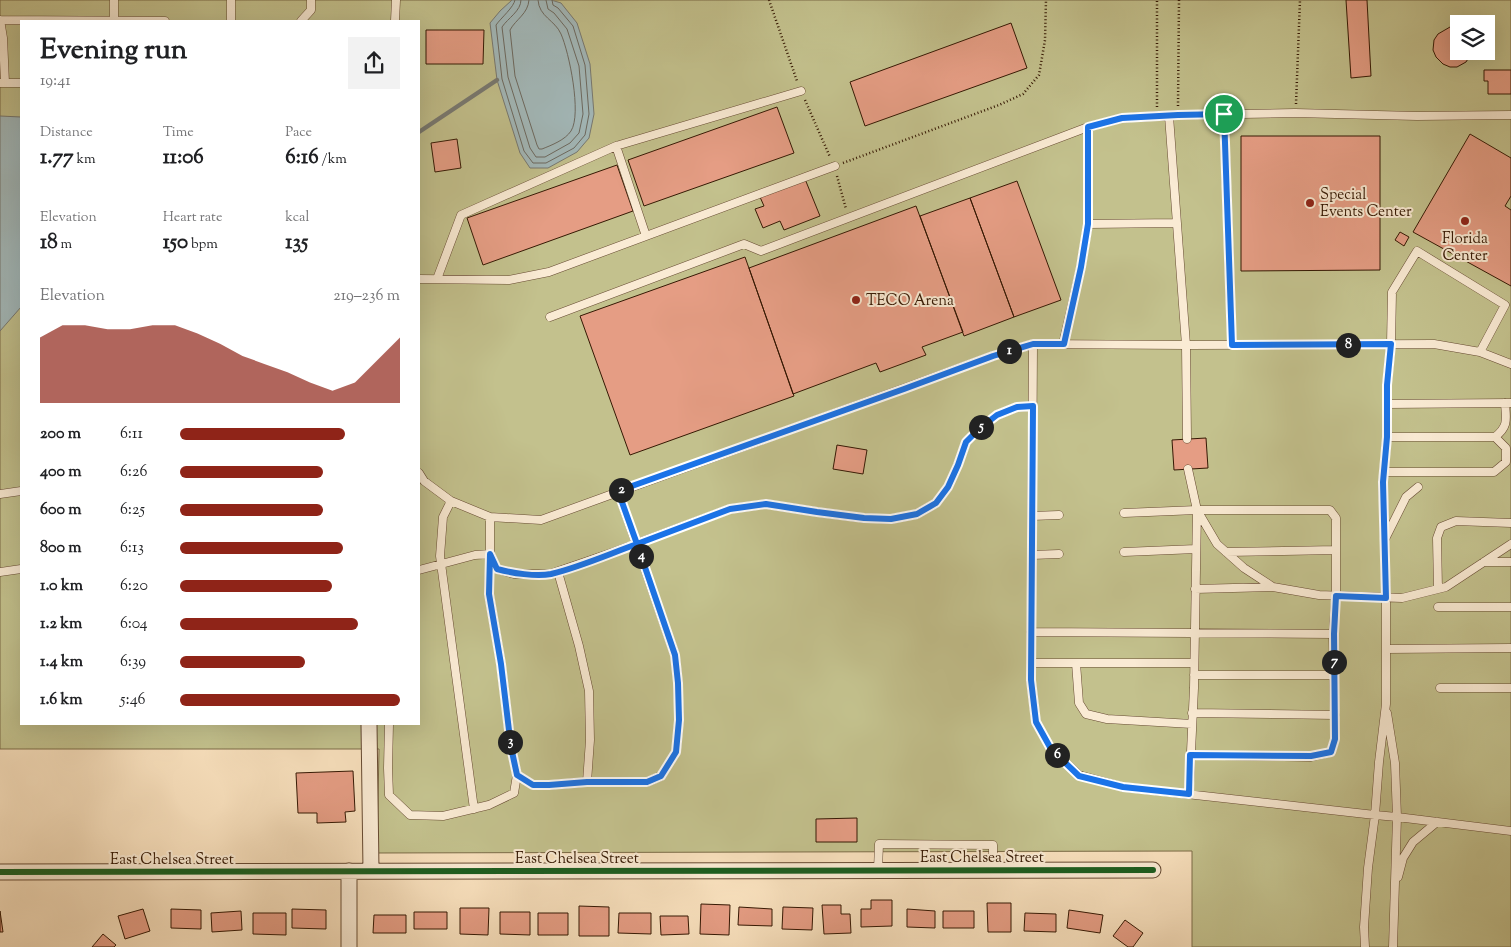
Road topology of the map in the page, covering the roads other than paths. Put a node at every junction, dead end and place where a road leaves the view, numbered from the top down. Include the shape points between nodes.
1 (114, 0) edge
2 (231, 0) edge
3 (312, 0) edge
4 (396, 0) edge
5 (0, 20) edge
6 (20, 20) edge
7 (114, 20) edge
8 (231, 20) edge
9 (302, 20) edge
10 (396, 20) edge
11 (2, 83) edge
12 (20, 83) edge
13 (801, 92) road end
14 (1224, 114) junction
15 (1511, 115) edge
16 (1169, 116) junction
17 (1088, 127) junction
18 (616, 146) junction
19 (835, 166) road end
20 (1177, 223) junction
21 (1088, 224) junction
22 (646, 236) junction
23 (420, 279) edge
24 (437, 279) junction
25 (550, 317) dead end
26 (1033, 344) junction
27 (1064, 344) junction
28 (1391, 344) junction
29 (1186, 345) junction
30 (1232, 345) junction
31 (1480, 352) junction
32 (1511, 364) edge
33 (1508, 403) edge
34 (1387, 404) junction
35 (1033, 406) junction
36 (1387, 437) junction
37 (1495, 438) junction
38 (1187, 439) dead end
39 (1188, 469) dead end
40 (1384, 472) junction
41 (420, 475) edge
42 (1418, 487) dead end
43 (618, 491) junction
44 (20, 492) edge
45 (0, 494) edge
46 (451, 501) junction
47 (1196, 510) junction
48 (1124, 513) dead end
49 (1059, 515) dead end
50 (1032, 516) junction
51 (490, 517) junction
52 (1511, 523) edge
53 (1385, 541) junction
54 (637, 544) junction
55 (1511, 544) edge
56 (1196, 548) junction
57 (1336, 550) junction
58 (1124, 552) dead end
59 (1226, 552) junction
60 (490, 554) junction
61 (1059, 554) dead end
62 (1032, 555) junction
63 (1484, 562) junction
64 (1511, 562) edge
65 (442, 564) junction
66 (20, 569) edge
67 (420, 570) edge
68 (0, 572) edge
69 (558, 572) junction
70 (1273, 587) junction
71 (1195, 588) junction
72 (1438, 589) junction
73 (1336, 596) junction
74 (1386, 598) junction
75 (1438, 607) dead end
76 (1511, 607) edge
77 (1031, 632) junction
78 (1194, 633) junction
79 (1334, 634) junction
80 (1511, 648) edge
81 (1386, 649) junction
82 (1031, 663) junction
83 (1076, 663) junction
84 (1194, 663) junction
85 (1194, 675) junction
86 (1334, 675) junction
87 (1440, 688) dead end
88 (1511, 688) edge
89 (1386, 704) junction
90 (1192, 713) junction
91 (1335, 715) junction
92 (1192, 724) junction
93 (368, 725) edge
94 (390, 725) edge
95 (1190, 755) junction
96 (517, 775) junction
97 (587, 782) junction
98 (1189, 794) junction
99 (474, 809) junction
100 (1375, 816) junction
101 (1397, 817) junction
102 (1437, 822) junction
103 (1511, 831) edge
104 (349, 870) junction
105 (371, 870) junction
106 (878, 870) junction
107 (993, 870) junction
108 (1153, 870) dead end
109 (0, 872) edge
110 (1394, 891) junction
111 (349, 947) edge
112 (1364, 947) edge
113 (1393, 947) edge

1 - 7 lane
2 - 8 lane
3 - 9 lane via 311,10
4 - 10 lane
5 - 6 lane
5 - 11 lane via 4,38
11 - 12 lane
13 - 18 lane
14 - 15 lane
14 - 16 lane
14 - 30 lane
16 - 17 lane via 1122,118
16 - 20 lane
17 - 21 lane
17 - 25 lane via 761,251 744,244
18 - 22 lane
18 - 24 lane via 460,215
19 - 22 lane
20 - 21 lane
20 - 29 lane
21 - 27 lane
22 - 24 lane via 549,272 509,280
23 - 24 lane
26 - 27 lane
26 - 35 lane
26 - 43 lane
27 - 29 lane
28 - 30 lane
28 - 31 lane via 1434,344
28 - 31 lane via 1392,292 1417,252 1505,305
28 - 34 lane
29 - 30 lane
29 - 38 lane
31 - 32 lane
33 - 34 lane
33 - 37 lane via 1506,424
34 - 36 lane
35 - 50 lane
35 - 54 lane via 1017,407 997,415 979,429 966,442 948,487 936,503 917,514 891,519 864,518 766,504 730,509
36 - 37 lane
36 - 40 lane
37 - 40 lane via 1506,448 1506,462 1494,472
39 - 47 lane
40 - 53 lane
41 - 46 lane
42 - 53 lane via 1406,497
43 - 51 lane via 541,520
43 - 54 lane
44 - 45 lane
46 - 51 lane
46 - 65 lane via 443,517
47 - 48 lane
47 - 56 lane
47 - 57 lane via 1330,510 1336,518
47 - 59 lane via 1217,544
49 - 50 lane
50 - 62 lane
51 - 60 lane
52 - 72 lane via 1456,521 1441,527 1437,538
53 - 74 lane
54 - 69 lane
54 - 97 lane via 675,655 679,720 676,752 661,776 647,782
55 - 63 lane
56 - 58 lane
56 - 71 lane
57 - 59 lane
57 - 73 lane
59 - 70 lane
60 - 65 lane
60 - 69 lane via 497,569 514,574
60 - 96 lane via 489,594
61 - 62 lane
62 - 77 lane
63 - 64 lane
63 - 72 lane
65 - 67 lane
65 - 99 lane
66 - 68 lane
69 - 97 lane via 588,691 590,740
70 - 71 lane
70 - 73 lane
71 - 78 lane
72 - 74 lane via 1402,598
73 - 74 lane
73 - 79 lane
74 - 81 lane
75 - 76 lane
77 - 78 lane
77 - 82 lane
78 - 79 lane
78 - 84 lane
79 - 86 lane
80 - 81 lane
81 - 89 lane
82 - 83 lane
82 - 98 lane via 1036,722 1051,749 1079,776 1123,787
83 - 84 lane
83 - 92 lane via 1079,704 1086,714 1107,719
84 - 85 lane
85 - 86 lane
85 - 90 lane
86 - 91 lane
87 - 88 lane
89 - 100 lane
89 - 101 lane via 1395,763
90 - 91 lane
90 - 92 lane
91 - 95 lane via 1335,739 1331,752 1311,756
92 - 95 lane
93 - 105 street
94 - 99 lane via 389,795 410,815 443,816
95 - 98 lane
96 - 97 lane via 533,785
96 - 99 lane via 514,793
98 - 100 lane
100 - 101 lane
100 - 112 lane via 1368,868
101 - 102 lane
101 - 110 lane
102 - 103 lane
102 - 110 lane via 1413,842 1403,858
104 - 105 street, East Chelsea Street
104 - 109 street, East Chelsea Street
104 - 111 street
105 - 106 street, East Chelsea Street
106 - 107 street, East Chelsea Street
106 - 107 lane via 879,844 993,845
107 - 108 street, East Chelsea Street
110 - 113 lane

